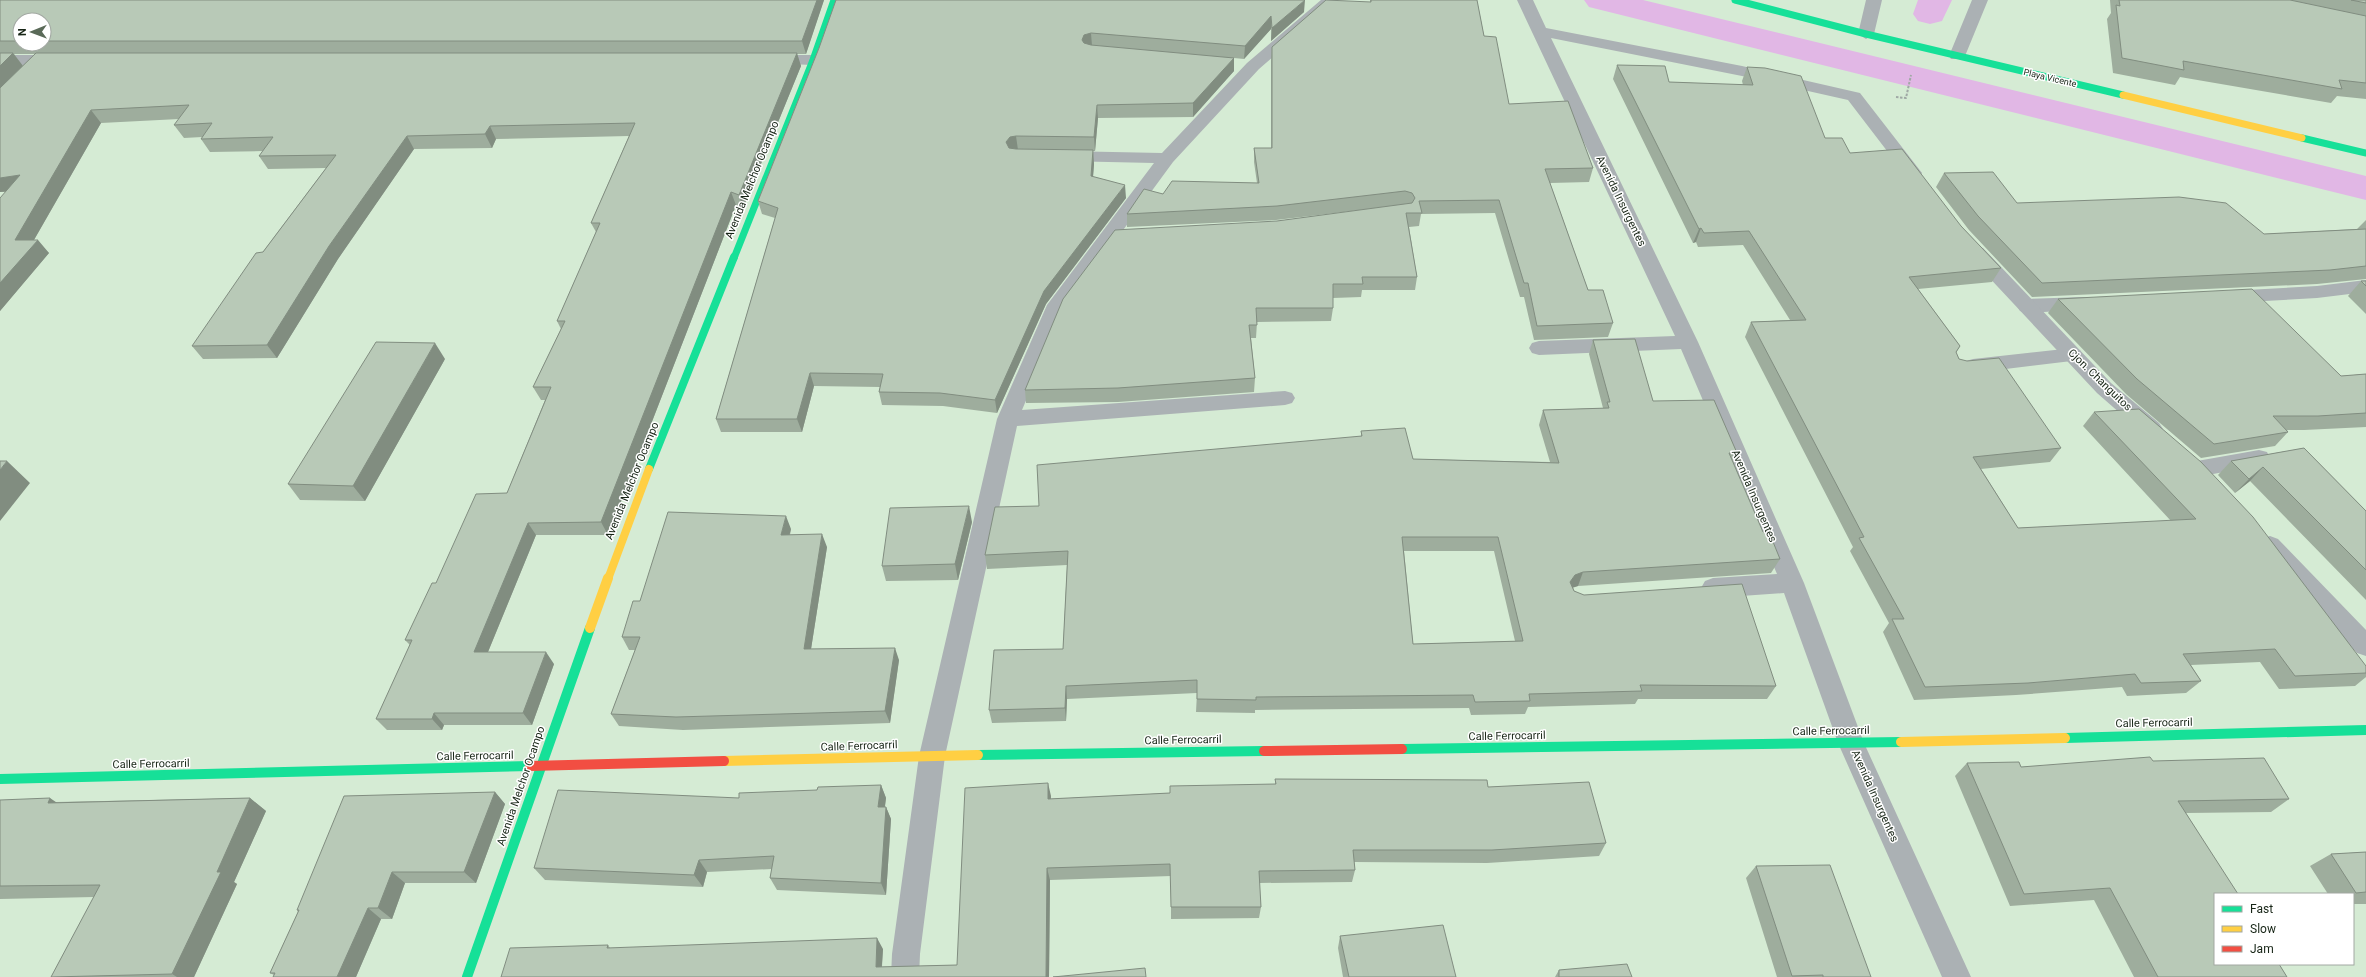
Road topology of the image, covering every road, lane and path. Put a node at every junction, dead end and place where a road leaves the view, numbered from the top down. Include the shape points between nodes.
1 (834, 0) edge
2 (1330, 0) edge
3 (1525, 0) edge
4 (1735, 0) edge
5 (1874, 0) edge
6 (1980, 0) edge
7 (1540, 31) junction
8 (1866, 34) junction
9 (1957, 56) junction
10 (0, 60) edge
11 (41, 60) junction
12 (72, 60) edge
13 (750, 60) edge
14 (813, 60) junction
15 (1230, 64) edge
16 (1253, 66) junction
17 (1912, 69) dead end
18 (26, 75) edge
19 (1906, 98) dead end
20 (2366, 153) edge
21 (1049, 156) edge
22 (1167, 158) junction
23 (1924, 187) edge
24 (1131, 235) edge
25 (1108, 236) junction
26 (1961, 236) edge
27 (2366, 286) edge
28 (2213, 297) edge
29 (2103, 303) edge
30 (2027, 306) junction
31 (1688, 342) junction
32 (1539, 348) dead end
33 (2073, 355) junction
34 (1958, 367) edge
35 (1285, 398) dead end
36 (1008, 419) junction
37 (2168, 443) edge
38 (2276, 455) edge
39 (2213, 485) edge
40 (2256, 530) edge
41 (1792, 583) junction
42 (1689, 590) edge
43 (2366, 646) edge
44 (2366, 730) edge
45 (1851, 743) junction
46 (932, 756) junction
47 (541, 767) junction
48 (0, 779) edge
49 (467, 977) edge
50 (906, 977) edge
51 (1957, 977) edge

1 - 14 street, Avenida Melchor Ocampo
2 - 16 street
3 - 7 street, Avenida Insurgentes
4 - 8 street, Playa Vicente
5 - 8 street
6 - 9 street
7 - 23 street via 1734,69 1854,96
7 - 31 street, Avenida Insurgentes
8 - 9 street, Playa Vicente
9 - 20 street, Playa Vicente
10 - 11 street
11 - 12 street
11 - 18 street
13 - 14 street
14 - 47 street, Avenida Melchor Ocampo via 622,538
15 - 16 street
16 - 22 street
17 - 19 path
21 - 22 street
22 - 25 street
24 - 25 street
25 - 36 street via 1054,310
26 - 30 street, Cjon. Changuitos
27 - 28 street via 2316,292
29 - 30 street
30 - 33 street, Cjon. Changuitos
31 - 32 street
31 - 41 street, Avenida Insurgentes
33 - 34 street
33 - 37 street, Cjon. Changuitos via 2104,388
35 - 36 street
36 - 46 street
38 - 39 street via 2191,463
40 - 43 street
41 - 42 street
41 - 45 street, Avenida Insurgentes
44 - 45 street, Calle Ferrocarril
45 - 46 street, Calle Ferrocarril
45 - 51 street, Avenida Insurgentes
46 - 47 street, Calle Ferrocarril
46 - 50 street via 906,954
47 - 48 street, Calle Ferrocarril
47 - 49 street, Avenida Melchor Ocampo

